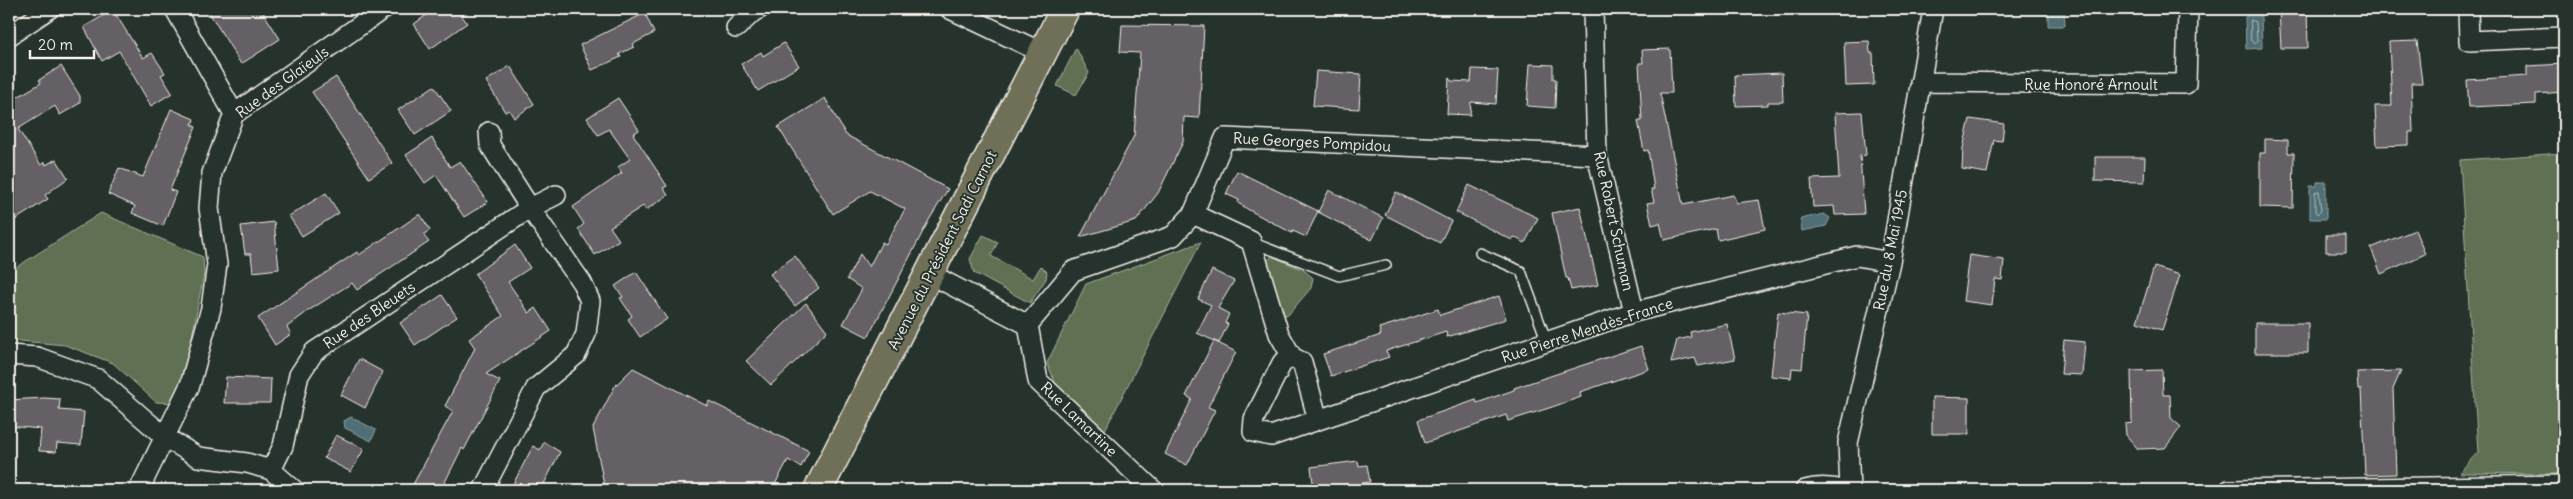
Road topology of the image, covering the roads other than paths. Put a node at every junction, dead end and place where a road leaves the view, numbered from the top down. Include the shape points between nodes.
1 (49, 9) edge
2 (175, 9) edge
3 (383, 9) edge
4 (759, 9) edge
5 (950, 9) edge
6 (1065, 9) edge
7 (1593, 9) edge
8 (1933, 9) edge
9 (2188, 9) edge
10 (2468, 9) edge
11 (736, 28) dead end
12 (9, 36) edge
13 (2564, 37) edge
14 (1043, 52) junction
15 (1920, 82) junction
16 (234, 114) junction
17 (489, 132) dead end
18 (1597, 155) junction
19 (556, 195) dead end
20 (530, 208) junction
21 (1193, 214) junction
22 (1251, 241) junction
23 (1480, 253) dead end
24 (1890, 262) junction
25 (1386, 265) dead end
26 (930, 274) junction
27 (1634, 312) junction
28 (1028, 325) junction
29 (1547, 342) junction
30 (9, 355) edge
31 (1292, 357) junction
32 (1318, 420) junction
33 (166, 438) junction
34 (270, 470) junction
35 (2564, 485) edge
36 (139, 489) edge
37 (1810, 489) edge
38 (294, 490) edge
39 (483, 490) edge
40 (818, 490) edge
41 (1153, 490) edge
42 (1844, 490) edge
43 (1850, 490) edge
44 (2229, 490) edge

1 - 12 street
2 - 16 street
3 - 16 street, Rue des Glaïeuls
4 - 11 street
5 - 14 street
6 - 14 main road, Avenue du Président Sadi Carnot
7 - 18 street, Rue Robert Schuman
8 - 15 street, Rue du 8 Mai 1945
9 - 15 street, Rue Honoré Arnoult via 2186,84
10 - 13 street via 2469,41
14 - 26 main road, Avenue du Président Sadi Carnot
15 - 24 street, Rue du 8 Mai 1945
16 - 33 street, Rue des Glaïeuls via 212,173 209,208 217,264 211,308 190,385
17 - 20 street via 490,146
18 - 21 street, Rue Georges Pompidou via 1225,138
18 - 27 street, Rue Robert Schuman
19 - 20 street, Rue des Bleuets
20 - 34 street, Rue des Bleuets via 314,352 299,375 283,446
20 - 39 street via 582,282 590,301 586,334 576,355 536,388
21 - 22 street
21 - 28 street, Rue Georges Pompidou via 1173,236 1073,271
22 - 25 lane via 1340,276
22 - 31 street via 1279,334
23 - 29 lane via 1521,270
24 - 27 street, Rue Pierre Mendès-France via 1858,256
24 - 43 street, Rue du 8 Mai 1945 via 1848,443
26 - 28 street
26 - 40 main road, Avenue du Président Sadi Carnot
27 - 29 street, Rue Pierre Mendès-France
28 - 41 street, Rue Lamartine via 1038,381
29 - 32 street, Rue Pierre Mendès-France
30 - 33 street via 37,357 98,379
31 - 32 street via 1302,362
31 - 32 street, Rue Pierre Mendès-France via 1282,362 1254,419 1252,432 1271,436
33 - 34 street via 198,457 247,463
33 - 36 street, Rue des Glaïeuls
34 - 38 street
35 - 44 street
37 - 42 street

